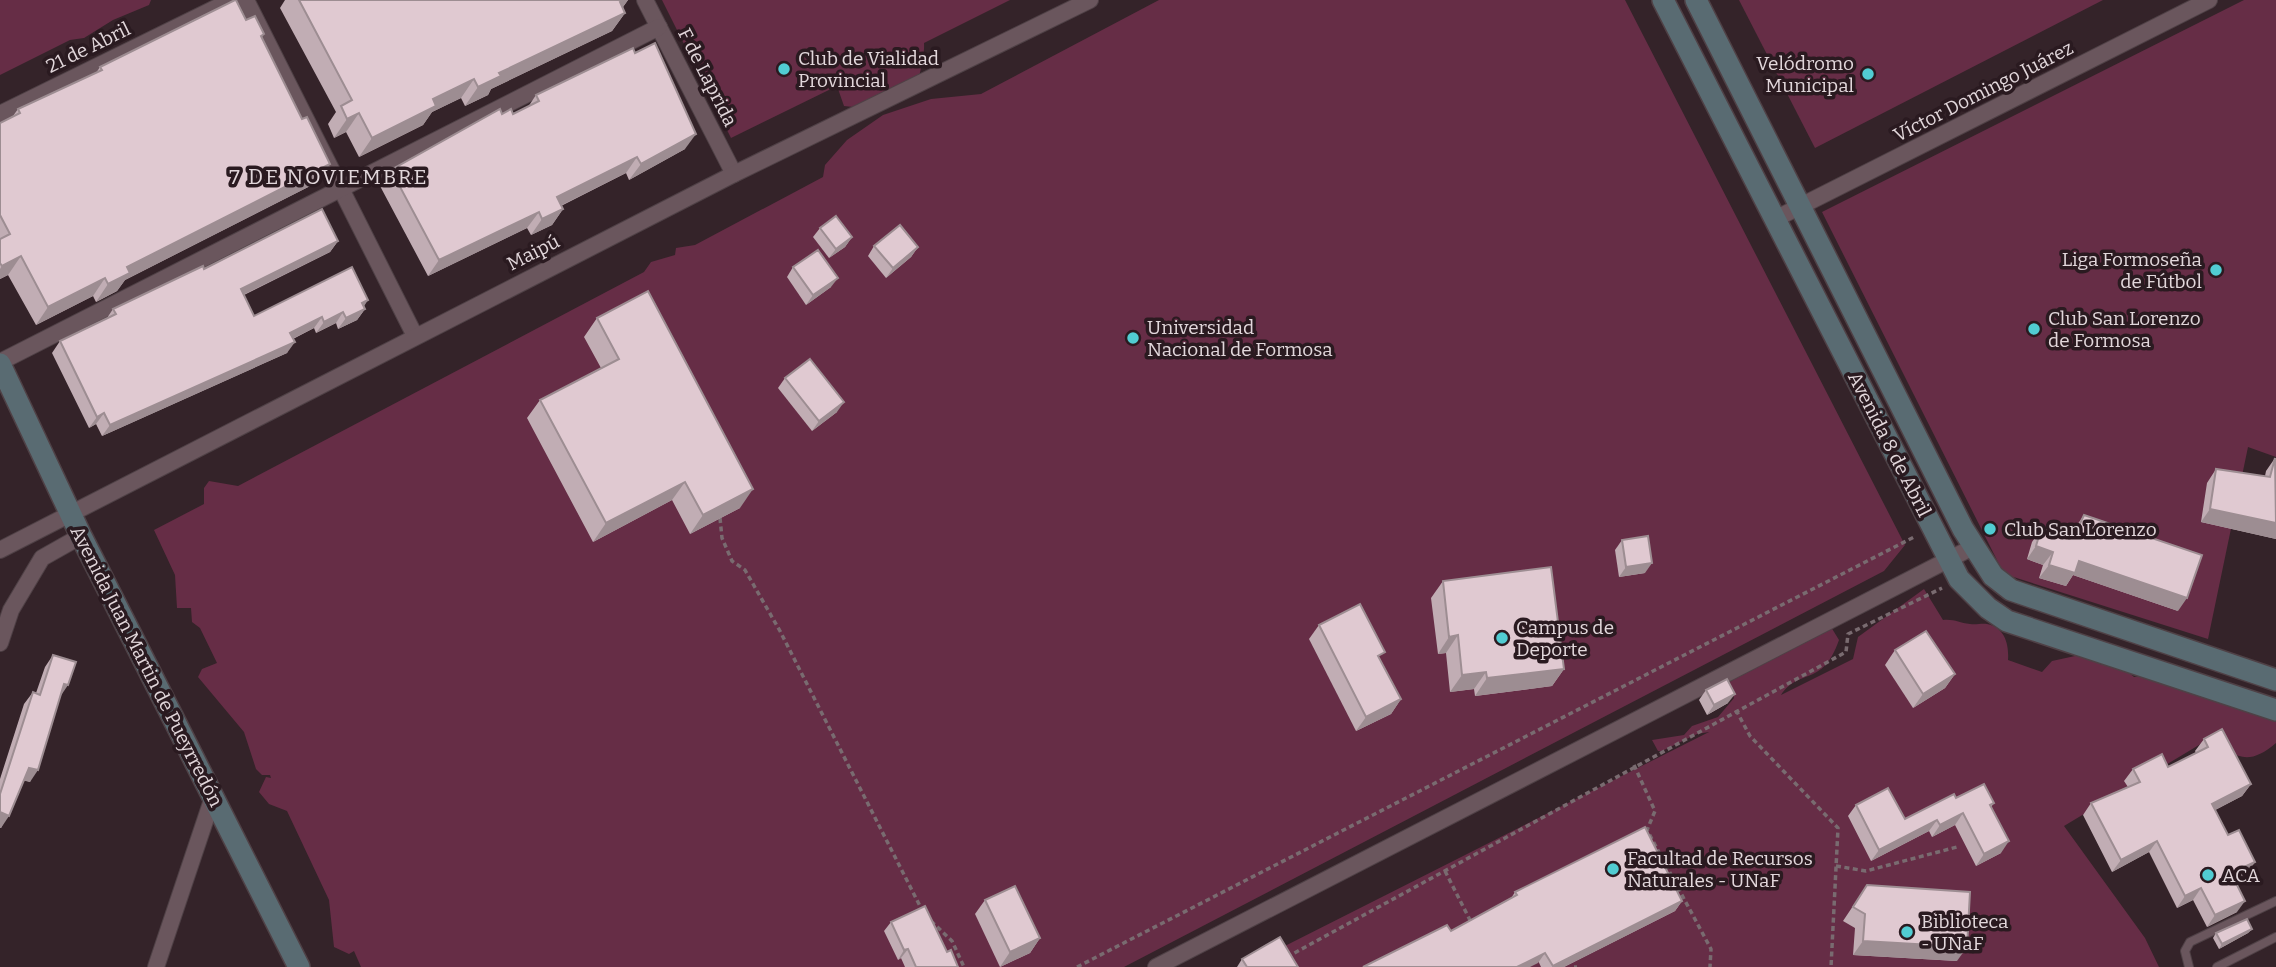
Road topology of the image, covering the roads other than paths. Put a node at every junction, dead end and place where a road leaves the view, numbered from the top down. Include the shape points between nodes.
1 (232, 0) edge
2 (246, 0) edge
3 (645, 0) edge
4 (1090, 0) edge
5 (1663, 0) edge
6 (1696, 0) edge
7 (2209, 0) edge
8 (659, 27) junction
9 (0, 114) edge
10 (734, 174) junction
11 (340, 187) junction
12 (1800, 207) junction
13 (1775, 219) junction
14 (415, 336) junction
15 (0, 363) edge
16 (71, 514) junction
17 (82, 536) junction
18 (1973, 547) junction
19 (0, 550) edge
20 (1949, 558) junction
21 (0, 643) edge
22 (2267, 677) edge
23 (2250, 701) junction
24 (2276, 710) edge
25 (213, 797) junction
26 (2276, 901) edge
27 (2276, 937) edge
28 (156, 967) edge
29 (299, 967) edge
30 (1156, 967) edge
31 (2189, 967) edge
32 (2217, 967) edge

1 - 9 street, 21 de Abril
2 - 11 street
3 - 8 street, F de Laprida
4 - 10 street, Maipú
5 - 13 main road, Avenida 8 de Abril
6 - 12 main road, Avenida 8 de Abril
7 - 12 street, Víctor Domingo Juárez
8 - 10 street, F de Laprida
8 - 11 street
10 - 14 street, Maipú
11 - 14 street
11 - 15 street
12 - 13 street, Víctor Domingo Juárez
12 - 18 main road, Avenida 8 de Abril
13 - 20 main road, Avenida 8 de Abril
14 - 16 street, Maipú
15 - 16 main road, Avenida Juan Martin de Pueyrredón
16 - 17 main road, Avenida Juan Martin de Pueyrredón
16 - 19 street, Maipú
17 - 21 street via 42,558 11,610
17 - 25 main road, Avenida Juan Martin de Pueyrredón
18 - 20 street
18 - 22 main road, Avenida 8 de Abril via 1993,576 2011,590
20 - 23 main road, Avenida 8 de Abril via 1959,579 2007,621
20 - 30 street
22 - 23 main road
23 - 24 main road, Avenida 8 de Abril
25 - 28 street
25 - 29 main road, Avenida Juan Martin de Pueyrredón
26 - 31 lane via 2190,942 2185,951
27 - 32 lane

